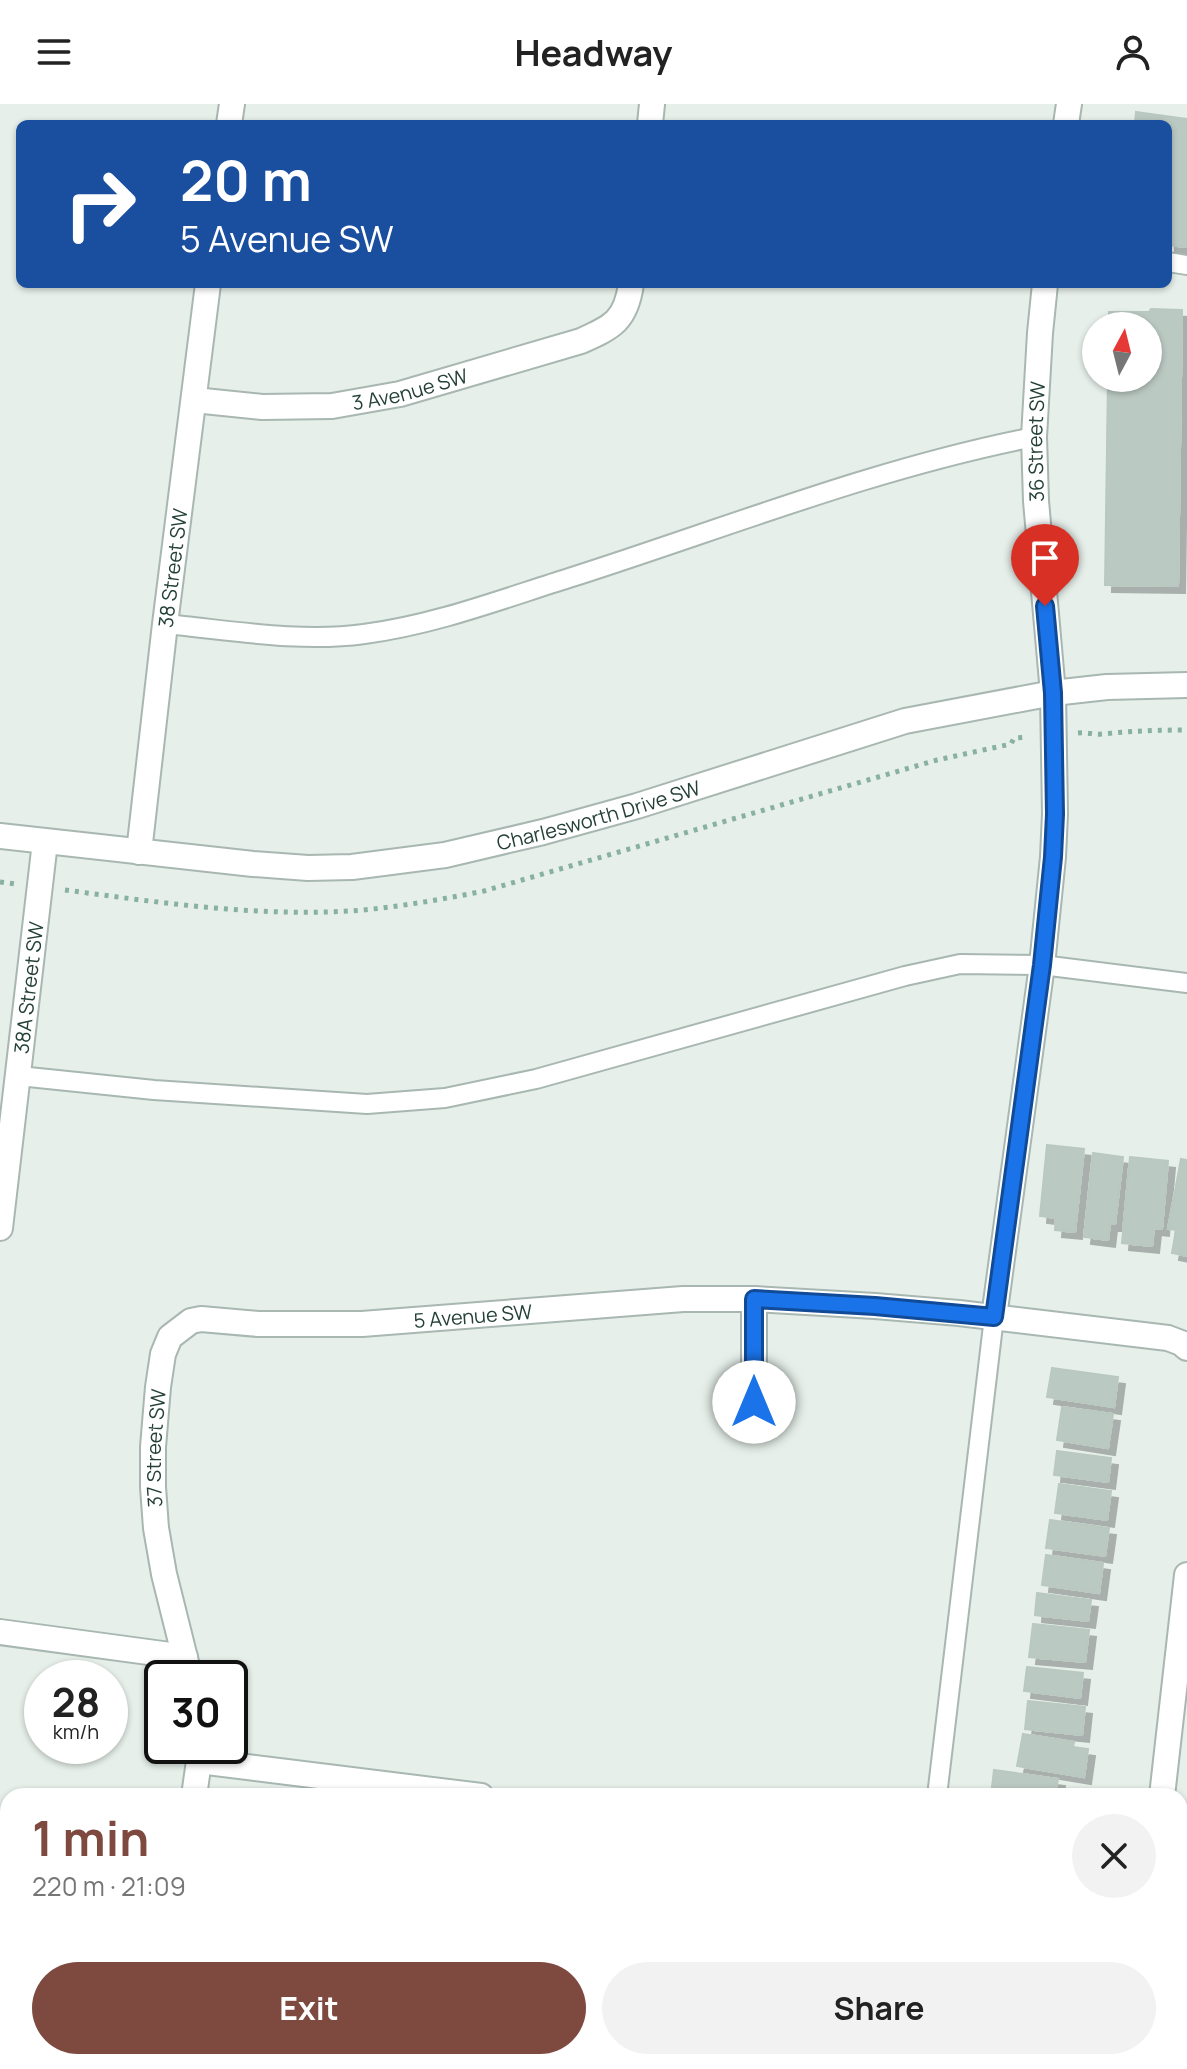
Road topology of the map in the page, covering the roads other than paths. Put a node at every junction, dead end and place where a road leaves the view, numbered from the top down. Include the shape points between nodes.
1 (208, 288) edge
2 (630, 288) edge
3 (1045, 288) edge
4 (194, 400) junction
5 (1034, 437) junction
6 (165, 624) junction
7 (1187, 685) edge
8 (1053, 693) junction
9 (0, 836) edge
10 (45, 842) junction
11 (139, 852) junction
12 (1042, 965) junction
13 (1187, 983) edge
14 (19, 1076) junction
15 (0, 1228) edge
16 (754, 1299) junction
17 (994, 1317) junction
18 (191, 1321) joint
19 (1187, 1348) edge
20 (754, 1402) dead end
21 (1187, 1575) edge
22 (0, 1632) edge
23 (150, 1660) edge
24 (186, 1660) edge
25 (248, 1760) edge
26 (198, 1764) edge
27 (195, 1788) edge
28 (429, 1788) edge
29 (938, 1788) edge
30 (1163, 1788) edge

1 - 4 street, 38 Street SW
2 - 4 street, 3 Avenue SW via 618,321 581,341 400,394 332,406 262,407
3 - 5 street, 36 Street SW
4 - 6 street, 38 Street SW
5 - 6 lane via 821,494 413,625 363,635 315,636
5 - 8 street, 36 Street SW
6 - 11 street, 38 Street SW
7 - 8 street, Charlesworth Drive SW
8 - 11 street, Charlesworth Drive SW via 905,721 637,806 445,855 308,868
8 - 12 street, 36 Street SW via 1055,814
9 - 10 street, Charlesworth Drive SW
10 - 11 street, Charlesworth Drive SW
10 - 14 street, 38A Street SW
12 - 13 lane
12 - 14 lane via 960,964 905,976 536,1079 445,1098 367,1104
12 - 17 street, 36 Street SW
14 - 15 street, 38A Street SW
16 - 17 street, 5 Avenue SW
16 - 18 street, 5 Avenue SW via 683,1299 362,1324
16 - 20 street
17 - 19 street, 5 Avenue SW via 1168,1338
17 - 29 lane
18 - 24 street, 37 Street SW via 170,1337 163,1354 153,1447 159,1544
21 - 30 street
22 - 23 street
25 - 28 street
26 - 27 street

